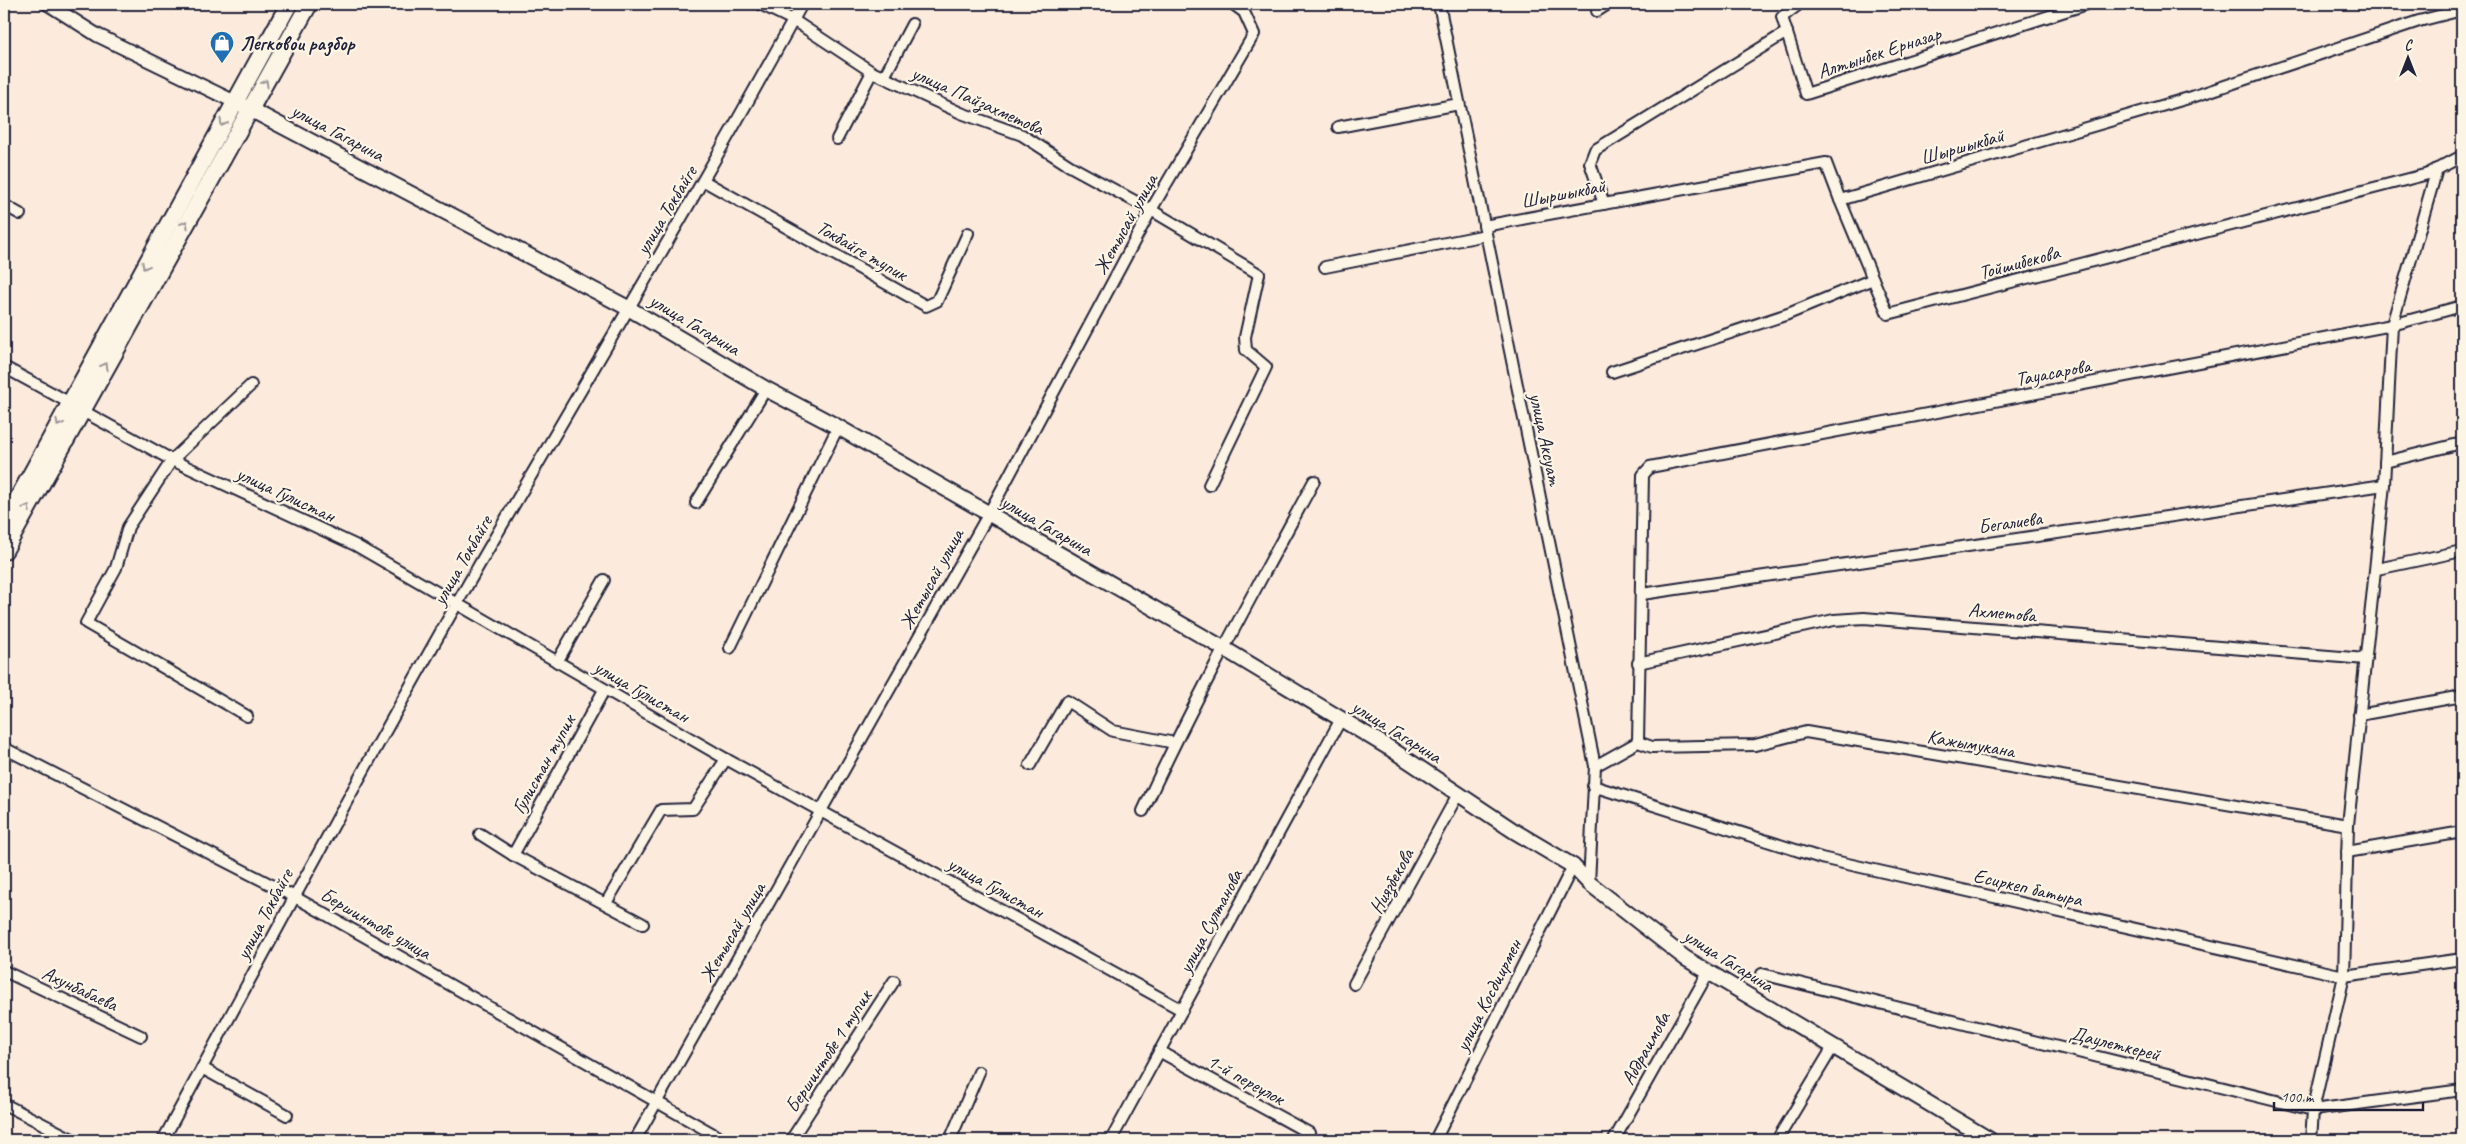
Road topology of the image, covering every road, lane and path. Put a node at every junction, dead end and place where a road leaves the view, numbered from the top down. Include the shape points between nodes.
1 (48, 4) edge
2 (289, 4) edge
3 (309, 4) edge
4 (760, 4) edge
5 (802, 4) edge
6 (1233, 4) edge
7 (1439, 4) edge
8 (1608, 4) edge
9 (1799, 4) edge
10 (2087, 4) edge
11 (2462, 10) edge
12 (1597, 11) dead end
13 (793, 20) junction
14 (912, 24) dead end
15 (1787, 32) junction
16 (872, 72) junction
17 (884, 77) junction
18 (235, 102) junction
19 (1459, 104) junction
20 (251, 109) junction
21 (1338, 126) dead end
22 (837, 139) dead end
23 (2462, 156) edge
24 (2437, 169) junction
25 (704, 181) junction
26 (1840, 200) junction
27 (1604, 204) junction
28 (4, 205) edge
29 (1152, 210) junction
30 (20, 214) dead end
31 (1485, 230) junction
32 (968, 233) dead end
33 (1325, 267) dead end
34 (1873, 279) junction
35 (2462, 306) edge
36 (628, 308) junction
37 (2392, 325) junction
38 (4, 367) edge
39 (1612, 372) dead end
40 (251, 385) dead end
41 (766, 389) junction
42 (75, 406) junction
43 (838, 427) junction
44 (2462, 443) edge
45 (172, 460) junction
46 (2385, 462) junction
47 (1314, 481) dead end
48 (2384, 484) junction
49 (1209, 485) dead end
50 (696, 503) dead end
51 (988, 514) junction
52 (4, 524) edge
53 (4, 551) edge
54 (2462, 551) edge
55 (2377, 569) junction
56 (604, 580) dead end
57 (1642, 594) junction
58 (457, 602) junction
59 (730, 648) dead end
60 (1223, 648) junction
61 (2366, 659) junction
62 (557, 662) junction
63 (1638, 663) junction
64 (604, 690) junction
65 (2462, 696) edge
66 (2359, 715) junction
67 (247, 716) dead end
68 (1341, 719) junction
69 (1638, 742) junction
70 (1174, 743) junction
71 (4, 748) edge
72 (726, 759) junction
73 (1030, 765) dead end
74 (1595, 766) junction
75 (1593, 786) junction
76 (1458, 794) junction
77 (822, 810) junction
78 (1143, 811) dead end
79 (2348, 825) junction
80 (2462, 832) edge
81 (480, 834) dead end
82 (2347, 852) junction
83 (514, 855) junction
84 (1573, 866) junction
85 (1589, 884) junction
86 (293, 896) junction
87 (606, 903) junction
88 (643, 924) dead end
89 (2462, 959) edge
90 (4, 971) edge
91 (1708, 972) junction
92 (1762, 974) dead end
93 (2344, 976) junction
94 (894, 981) dead end
95 (1354, 984) dead end
96 (1182, 1010) junction
97 (141, 1036) dead end
98 (1832, 1047) junction
99 (1160, 1051) junction
100 (202, 1068) junction
101 (979, 1072) dead end
102 (2462, 1090) edge
103 (656, 1102) junction
104 (4, 1104) edge
105 (2313, 1110) junction
106 (287, 1115) dead end
107 (74, 1140) edge
108 (163, 1140) edge
109 (635, 1140) edge
110 (724, 1140) edge
111 (791, 1140) edge
112 (950, 1140) edge
113 (1111, 1140) edge
114 (1304, 1140) edge
115 (1435, 1140) edge
116 (1614, 1140) edge
117 (1777, 1140) edge
118 (1990, 1140) edge
119 (2311, 1140) edge

1 - 18 street, улица Гагарина via 97,35
2 - 18 highway
20 -> 3 highway
4 - 13 street, улица Пайзахметова
5 - 13 street, улица Токбайге
6 - 29 street, Жетысай улица via 1244,12 1254,34
7 - 19 street, улица Аксуат
8 - 12 street
9 - 15 street, Алтынбек Ерназар via 1782,17
10 - 15 street, Алтынбек Ерназар via 1806,94
11 - 26 street, Шыршыкбай via 2192,97
13 - 16 street, улица Пайзахметова
13 - 25 street, улица Токбайге
14 - 17 street
15 - 27 street via 1595,150 1590,163
16 - 17 street, улица Пайзахметова
16 - 22 street
17 - 29 street, улица Пайзахметова via 961,113 1022,135 1070,166
18 - 20 main road, улица Гагарина
18 -> 42 highway
19 - 21 street
19 - 31 street, улица Аксуат
20 - 36 main road, улица Гагарина
42 -> 20 highway
23 - 24 street, Тойшибекова
24 - 34 street, Тойшибекова via 2428,174 1888,314
24 - 37 street
25 - 32 street, Токбайге тупик via 926,306 937,301
25 - 36 street, улица Токбайге
26 - 27 street, Шыршыкбай via 1826,163
26 - 34 street
27 - 31 street, Шыршыкбай
28 - 30 street
29 - 49 street, улица Пайзахметова via 1259,274 1245,336 1246,350 1266,368
29 - 51 street, Жетысай улица
31 - 33 street, Шыршыкбай
31 - 74 street, улица Аксуат
34 - 39 street via 1788,314
35 - 37 street, Тауасарова
36 - 41 main road, улица Гагарина
36 - 58 street, улица Токбайге
37 - 46 street
37 - 57 street, Тауасарова via 1650,467 1643,475
38 - 42 street, улица Гулистан
40 - 45 street
41 - 43 main road, улица Гагарина
41 - 50 street
42 - 45 street, улица Гулистан
42 -> 52 highway
53 -> 42 highway
43 - 51 main road, улица Гагарина
43 - 59 street
44 - 46 street
45 - 58 street, улица Гулистан via 355,545
45 - 67 street via 128,527 116,568 86,623
46 - 48 street
47 - 60 street
48 - 55 street
48 - 57 street, Бегалиева
51 - 60 main road, улица Гагарина
51 - 77 street, Жетысай улица
54 - 55 street
55 - 61 street
56 - 62 street
57 - 63 street
58 - 62 street, улица Гулистан
58 - 86 street, улица Токбайге
60 - 68 main road, улица Гагарина
60 - 70 street
61 - 63 street, Ахметова via 1864,618 1834,620
61 - 66 street
62 - 64 street, улица Гулистан
63 - 69 street
64 - 72 street, улица Гулистан
64 - 83 street, Гулистан тупик
65 - 66 street
66 - 79 street
68 - 76 main road, улица Гагарина
68 - 96 street, улица Султанова
69 - 74 street
69 - 79 street, Кажымукана via 1652,746 1755,745 1806,732
70 - 73 street via 1113,732 1067,702
70 - 78 street
71 - 86 street, Бершинтобе улица
72 - 77 street, улица Гулистан
72 - 87 street via 693,810 661,810
74 - 75 street, улица Аксуат
75 - 85 street, улица Аксуат
75 - 93 street, Есиркеп батыра via 1821,858
76 - 84 main road, улица Гагарина
76 - 95 street, Ниязбекова
77 - 96 street, улица Гулистан
77 - 103 street, Жетысай улица
79 - 82 street
80 - 82 street
81 - 83 street
82 - 93 street
83 - 87 street
84 - 85 main road, улица Гагарина
84 - 115 street, улица Косдиирмен
85 - 91 main road, улица Гагарина
86 - 100 street, улица Токбайге
86 - 103 street, Бершинтобе улица
87 - 88 street
89 - 93 street, Есиркеп батыра
90 - 97 street, Ахунбабаева
91 - 98 main road, улица Гагарина
91 - 116 street, Абдраимова
92 - 105 street, Даулеткерей
93 - 105 street
94 - 111 street, Бершинтобе 1 тупик
96 - 99 street, улица Султанова
98 - 117 street
98 - 118 main road, улица Гагарина
99 - 113 street, улица Султанова
99 - 114 street, 1-й переулок via 1309,1133
100 - 106 street
100 - 108 street, улица Токбайге
101 - 112 street
102 - 105 street, Даулеткерей
103 - 109 street, Жетысай улица
103 - 110 street, Бершинтобе улица
104 - 107 street
105 - 119 street

